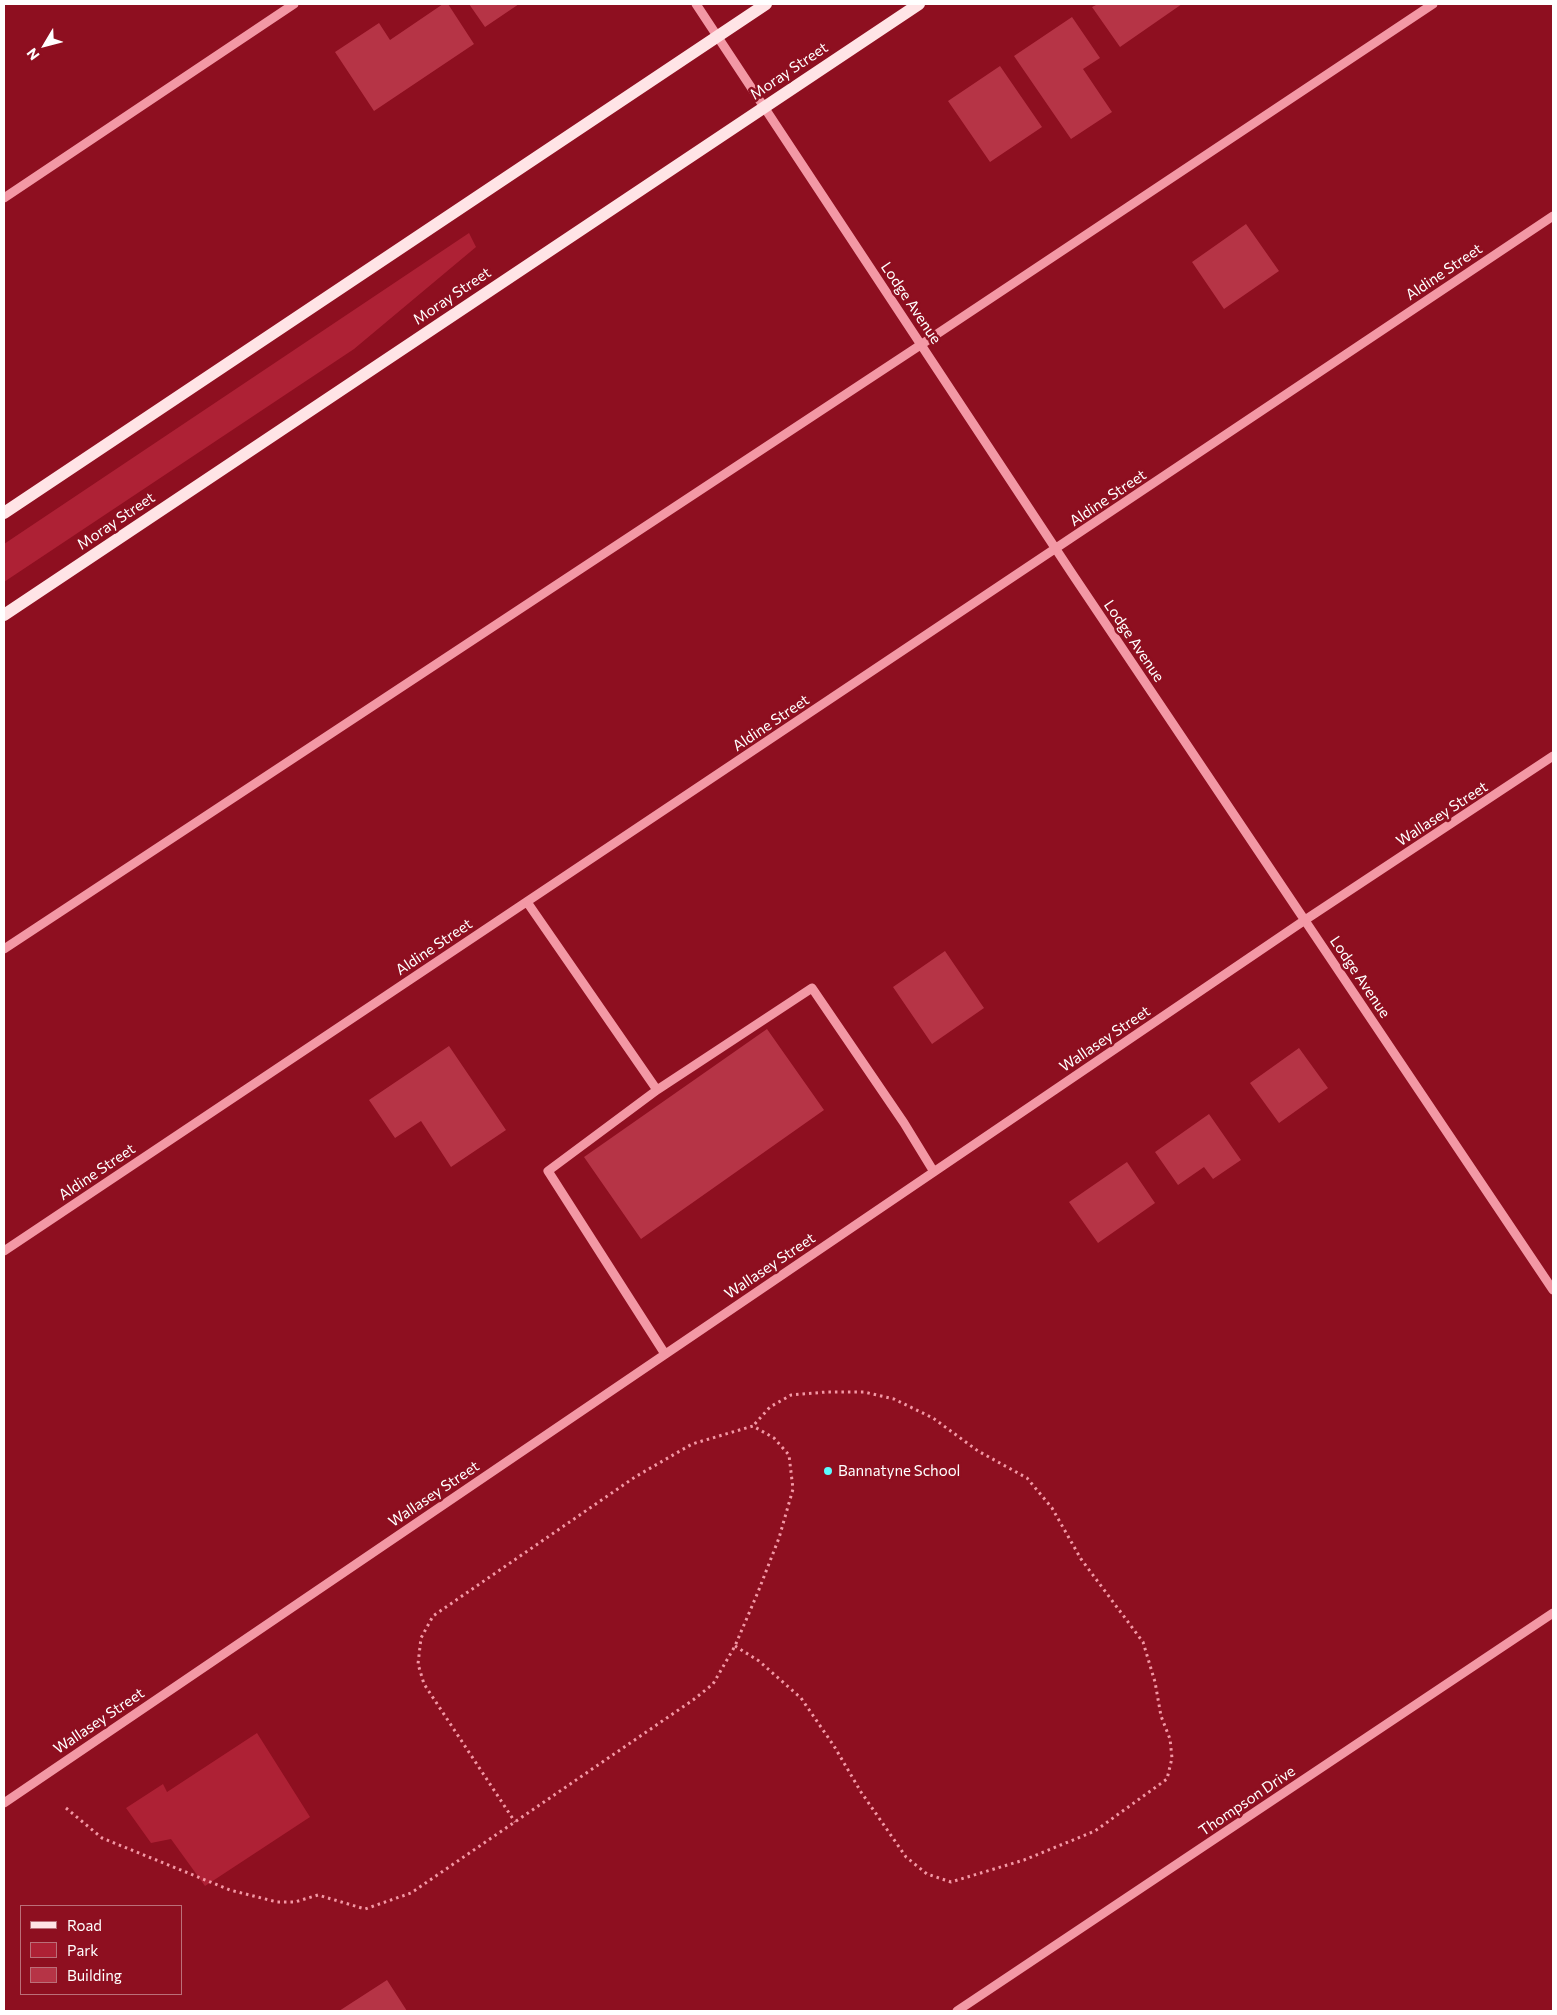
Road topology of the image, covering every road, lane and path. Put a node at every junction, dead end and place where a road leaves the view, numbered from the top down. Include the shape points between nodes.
1 (294, 4) edge
2 (696, 4) edge
3 (766, 4) edge
4 (919, 4) edge
5 (1433, 4) edge
6 (717, 36) junction
7 (764, 107) junction
8 (4, 198) edge
9 (1553, 216) edge
10 (922, 344) junction
11 (4, 513) edge
12 (1056, 549) junction
13 (4, 615) edge
14 (1553, 756) edge
15 (527, 902) junction
16 (1305, 920) junction
17 (4, 949) edge
18 (657, 1090) junction
19 (934, 1172) junction
20 (4, 1251) edge
21 (1553, 1290) edge
22 (665, 1354) junction
23 (753, 1426) junction
24 (1553, 1613) edge
25 (735, 1646) junction
26 (4, 1802) edge
27 (66, 1808) dead end
28 (515, 1822) junction
29 (957, 2011) edge

1 - 8 street
2 - 6 street, Lodge Avenue
3 - 6 main road
4 - 7 main road, Moray Street
5 - 10 street
6 - 7 street, Lodge Avenue
6 - 11 main road
7 - 10 street, Lodge Avenue
7 - 13 main road, Moray Street
9 - 12 street, Aldine Street
10 - 12 street, Lodge Avenue
10 - 17 street
12 - 15 street, Aldine Street
12 - 16 street, Lodge Avenue
14 - 16 street, Wallasey Street
15 - 18 street
15 - 20 street, Aldine Street
16 - 19 street, Wallasey Street
16 - 21 street, Lodge Avenue
18 - 19 street via 812,988
18 - 22 street via 548,1170
19 - 22 street, Wallasey Street
22 - 26 street, Wallasey Street
23 - 25 path via 774,1438 789,1455 793,1489 779,1538
23 - 25 path via 770,1407 791,1395 864,1392 894,1399 933,1418 978,1451 1027,1478 1052,1508 1081,1559 1142,1642 1170,1739 1172,1758 1167,1779 1095,1831 1024,1860 951,1882 927,1874 906,1857 801,1698 759,1661
23 - 28 path via 692,1444 635,1477 433,1616 421,1638 418,1664 424,1684
24 - 29 street, Thompson Drive
25 - 28 path via 713,1684 694,1700
27 - 28 path via 102,1838 230,1890 277,1902 295,1902 318,1895 365,1909 412,1893

